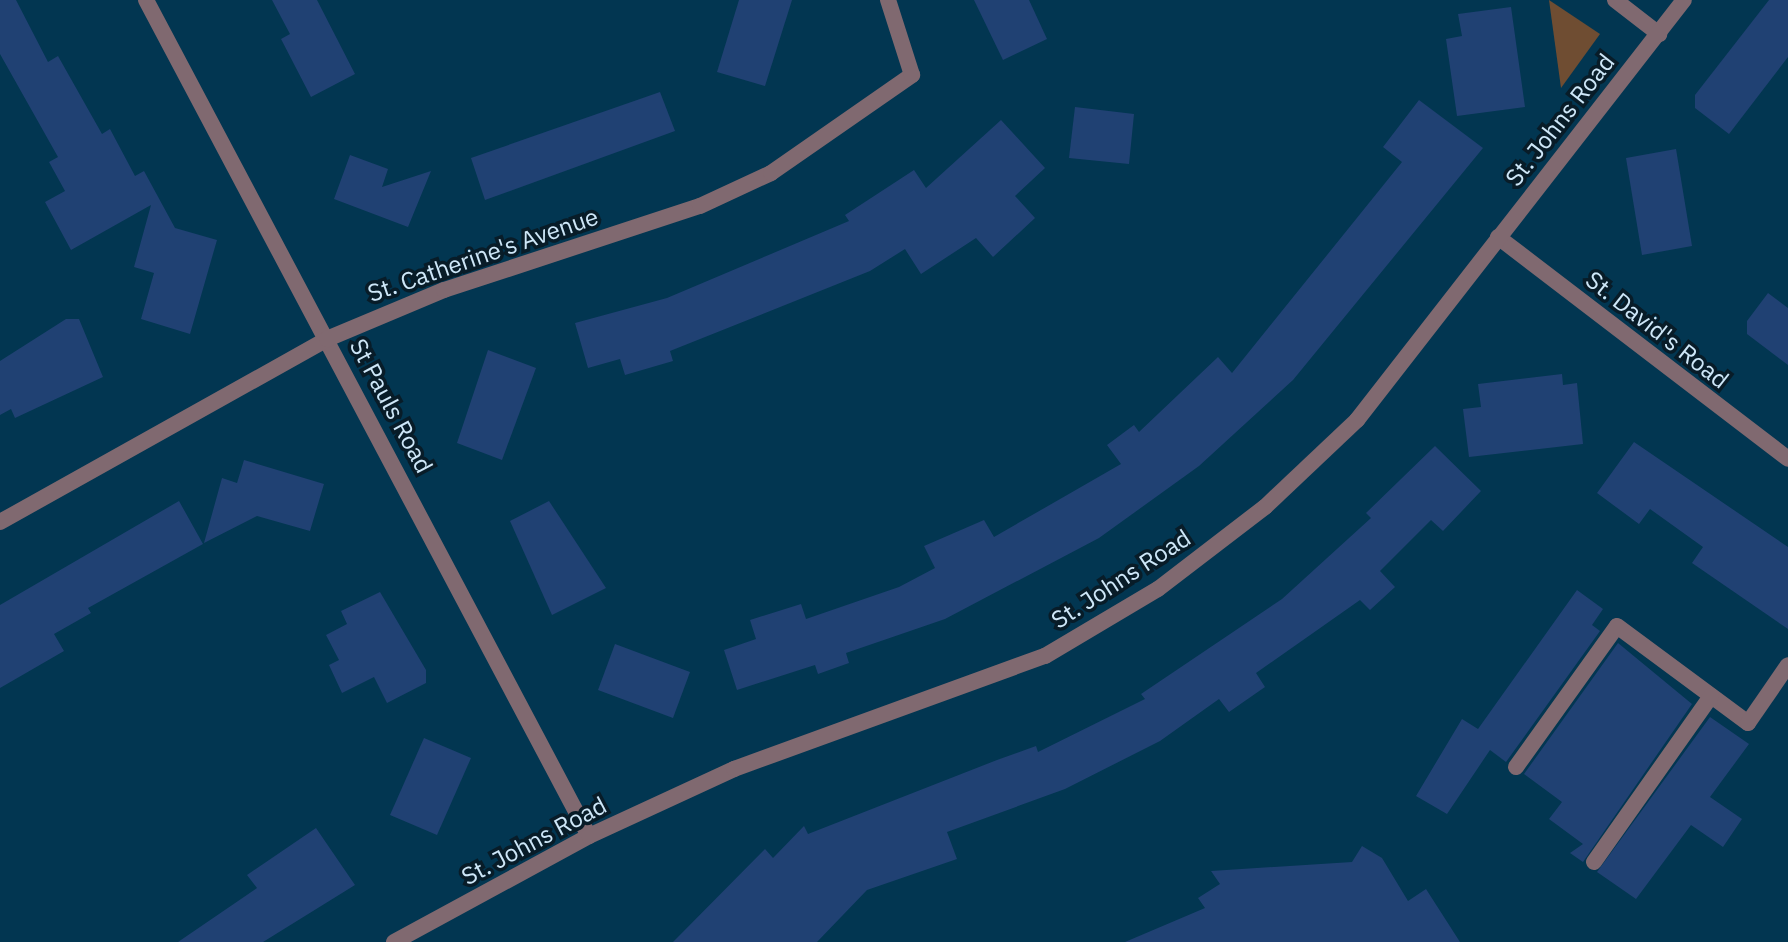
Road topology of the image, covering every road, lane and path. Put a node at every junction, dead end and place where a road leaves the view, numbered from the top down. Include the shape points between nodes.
1 (146, 0) edge
2 (888, 0) edge
3 (1615, 0) edge
4 (1684, 0) edge
5 (1659, 34) junction
6 (1498, 237) junction
7 (327, 339) junction
8 (1788, 459) edge
9 (0, 522) edge
10 (1788, 665) edge
11 (1711, 696) junction
12 (1516, 767) dead end
13 (589, 836) junction
14 (1594, 862) dead end
15 (394, 942) edge

1 - 7 street, St Pauls Road
2 - 7 street, St. Catherine's Avenue via 912,75 818,145 700,206 444,290
3 - 5 street
4 - 5 street, St. Johns Road
5 - 6 street, St. Johns Road
6 - 8 street, St. David's Road
6 - 13 street, St. Johns Road via 1357,420 1265,507 1158,589 1045,656 734,769
7 - 9 street, St. Catherine's Avenue
7 - 13 street, St Pauls Road
10 - 11 street via 1748,723
11 - 12 street via 1617,626
11 - 14 street
13 - 15 street, St. Johns Road

